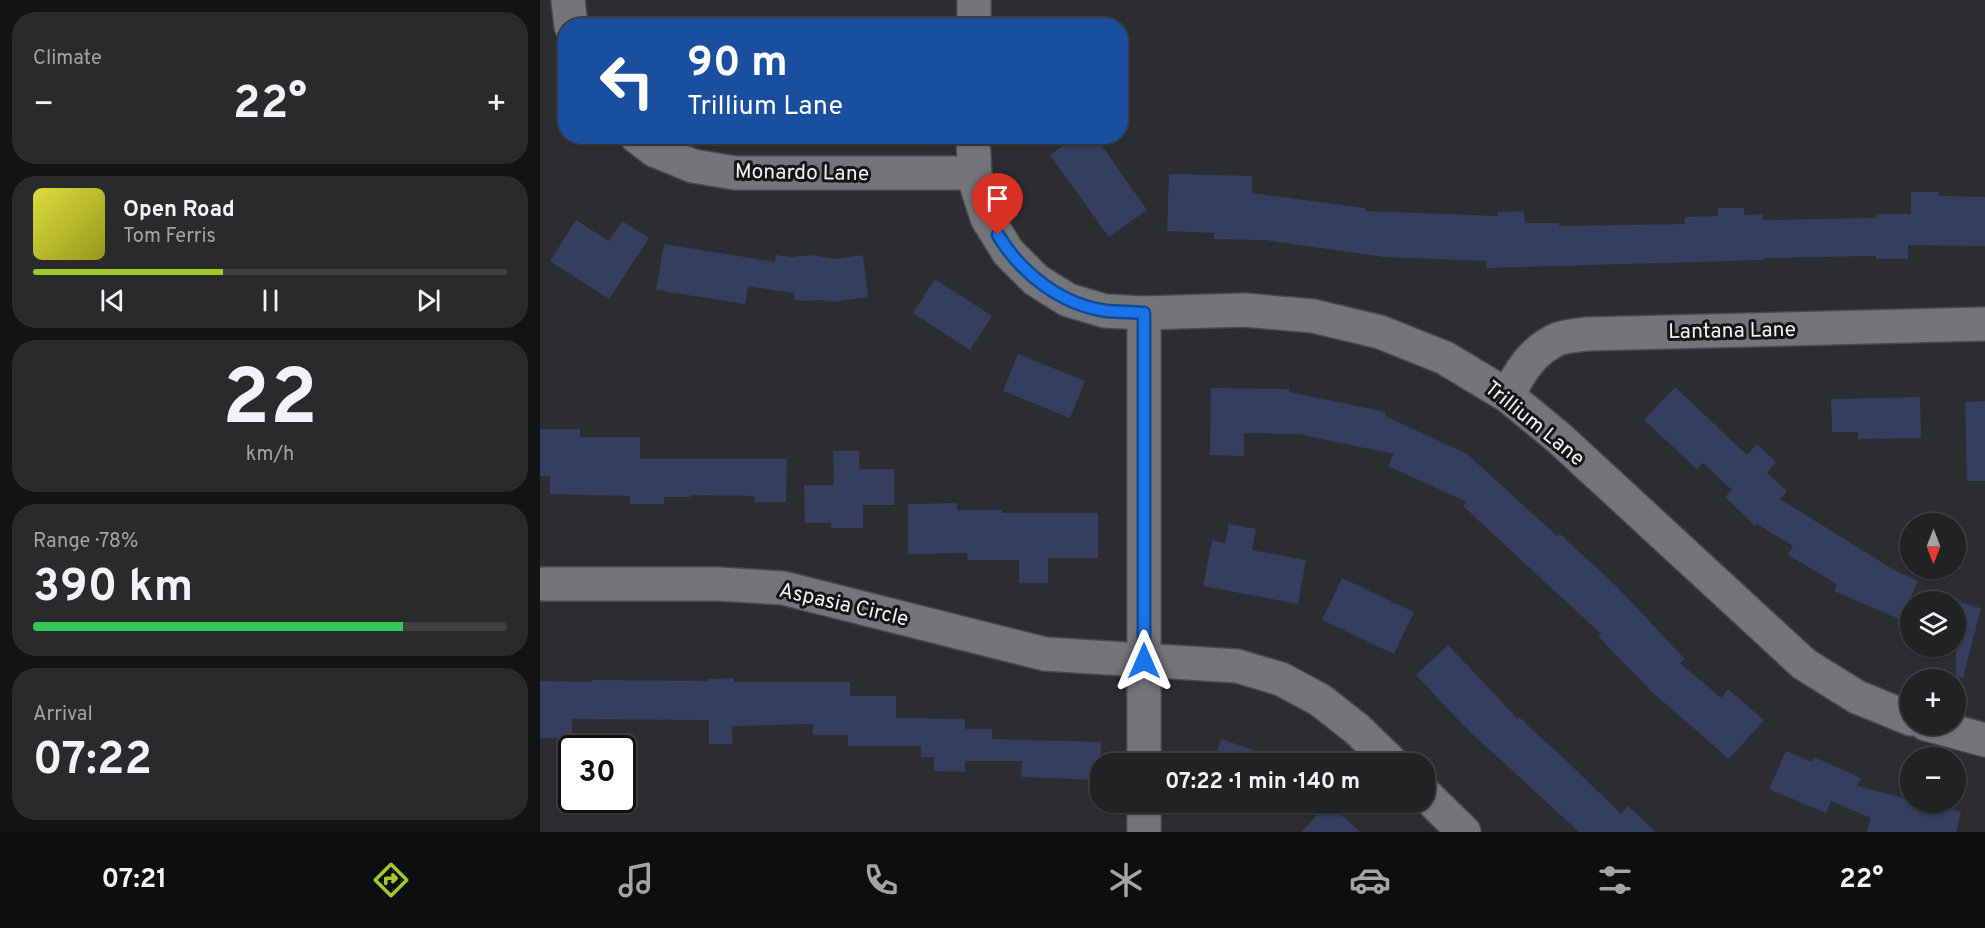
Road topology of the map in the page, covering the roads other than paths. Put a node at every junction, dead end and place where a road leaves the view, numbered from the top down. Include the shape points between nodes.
1 (568, 0) edge
2 (974, 0) edge
3 (570, 18) edge
4 (974, 18) edge
5 (646, 144) edge
6 (973, 144) edge
7 (975, 173) junction
8 (1144, 313) junction
9 (1985, 324) edge
10 (1508, 396) junction
11 (540, 584) edge
12 (1144, 661) junction
13 (1900, 715) edge
14 (1964, 735) edge
15 (1985, 741) edge
16 (1144, 753) edge
17 (1382, 753) edge
18 (1435, 804) edge
19 (1144, 813) edge
20 (1144, 832) edge
21 (1464, 832) edge

1 - 3 street
2 - 4 street
5 - 7 street, Monardo Lane via 693,166 735,173
6 - 7 street, Trillium Lane
7 - 8 street, Trillium Lane via 987,218 1008,252 1036,280 1068,300 1105,311
8 - 10 street, Trillium Lane via 1244,310 1313,316 1380,332 1445,358
8 - 12 street
9 - 10 street, Lantana Lane via 1587,334 1559,339 1538,352 1520,371
10 - 13 street, Trillium Lane via 1559,438 1804,664 1857,697
11 - 12 street, Aspasia Circle via 783,588 1045,654
12 - 16 street
12 - 17 street, Aspasia Circle via 1237,666 1281,679 1320,700
14 - 15 street
18 - 21 street
19 - 20 street

